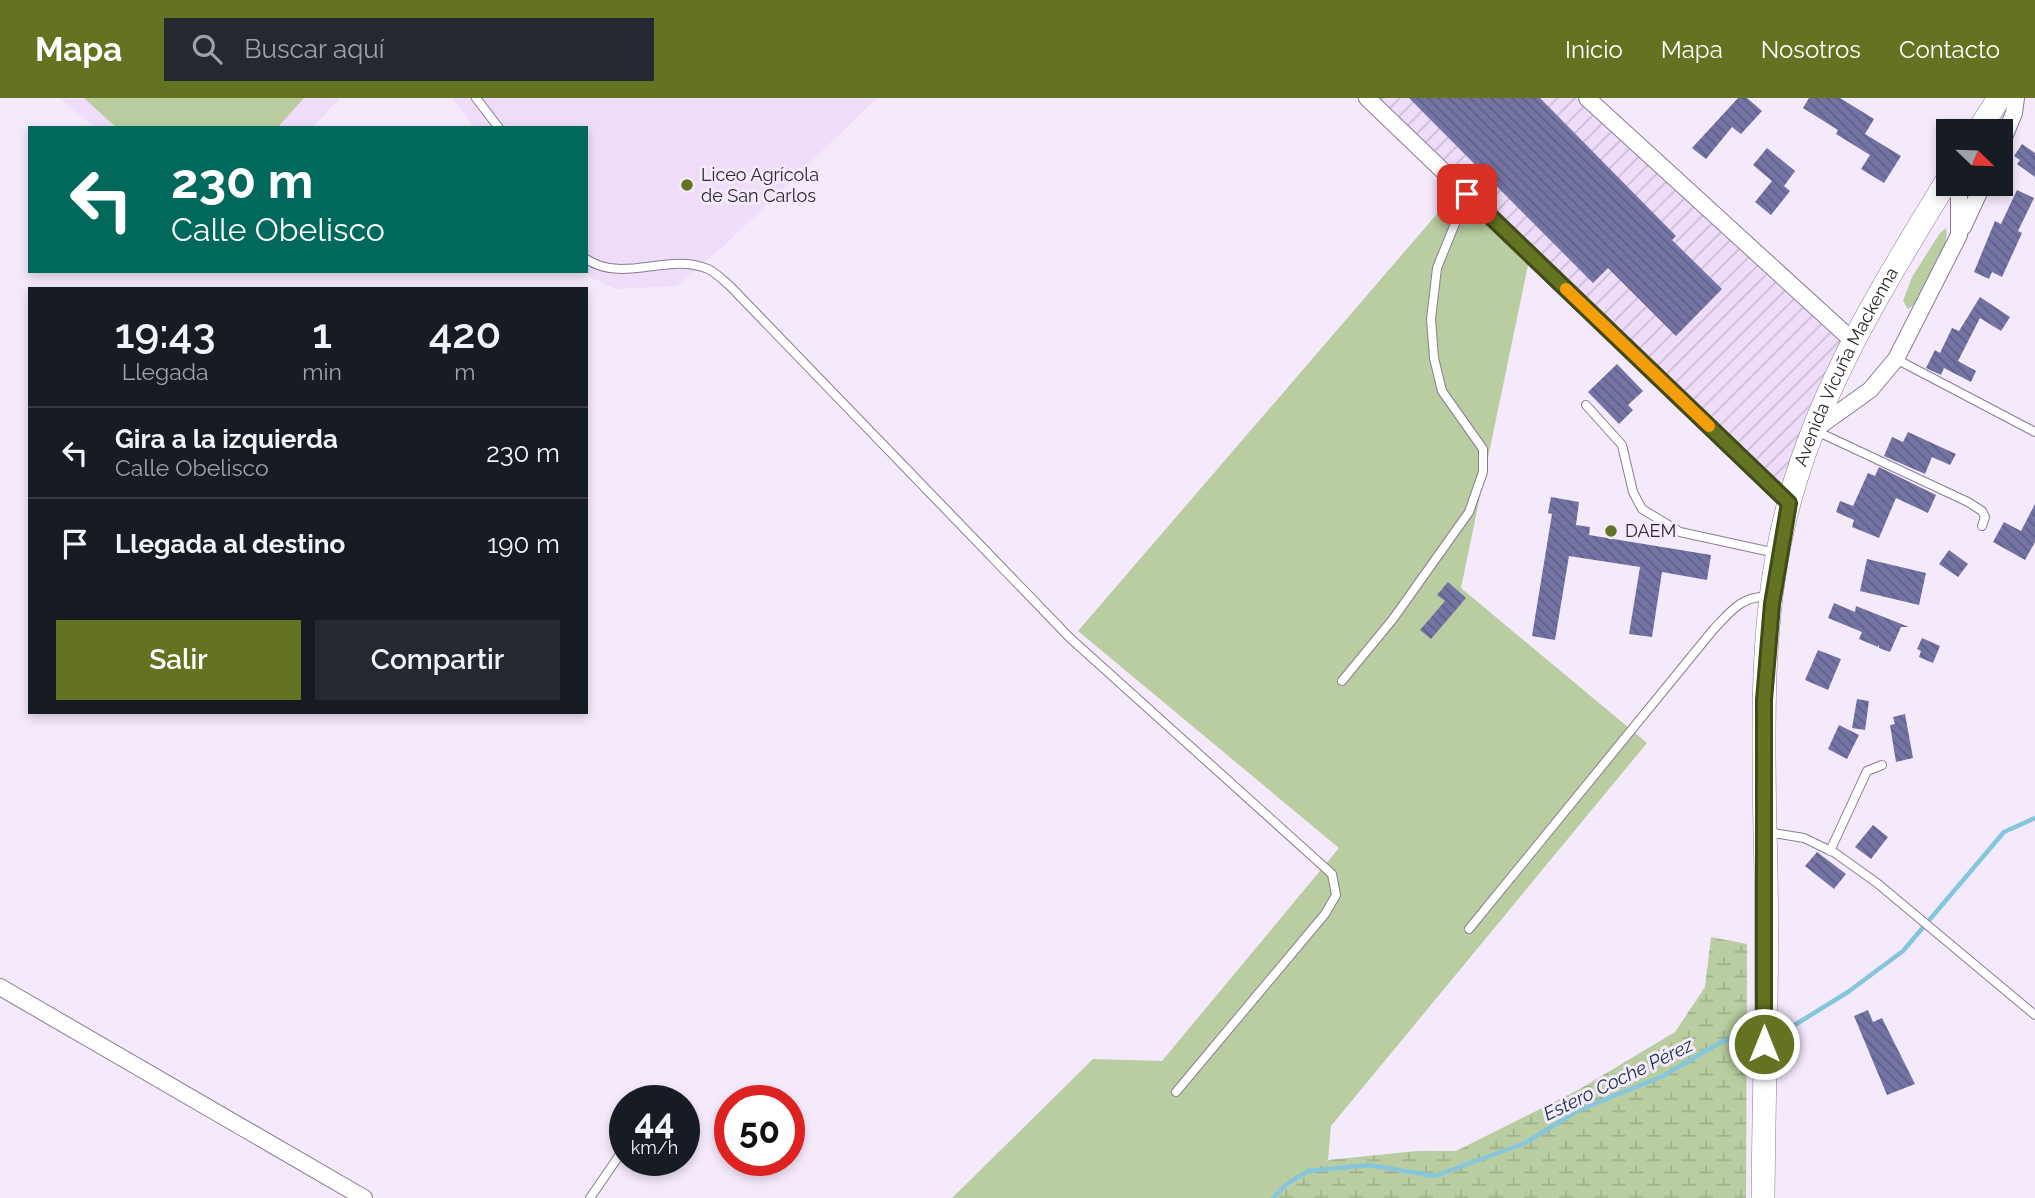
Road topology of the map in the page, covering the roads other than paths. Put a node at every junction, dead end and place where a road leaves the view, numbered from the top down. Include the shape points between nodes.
1 (476, 98) edge
2 (1367, 98) edge
3 (1587, 98) edge
4 (1999, 98) edge
5 (2016, 98) edge
6 (1986, 119) edge
7 (2012, 119) edge
8 (497, 126) edge
9 (1467, 194) junction
10 (1938, 196) edge
11 (1959, 196) edge
12 (1977, 196) edge
13 (1959, 235) junction
14 (588, 260) edge
15 (1854, 342) junction
16 (1896, 359) junction
17 (1586, 405) dead end
18 (1814, 430) junction
19 (2035, 432) edge
20 (1789, 503) junction
21 (1982, 526) dead end
22 (1779, 553) junction
23 (1773, 597) junction
24 (1342, 681) dead end
25 (1882, 765) dead end
26 (1765, 831) junction
27 (1830, 850) junction
28 (1469, 929) dead end
29 (0, 987) edge
30 (2035, 1016) edge
31 (1176, 1092) dead end
32 (609, 1170) edge
33 (364, 1198) edge
34 (590, 1198) edge
35 (1763, 1198) edge

1 - 8 lane
2 - 9 street
3 - 15 street
4 - 6 main road
5 - 7 street
9 - 20 street
9 - 24 lane via 1437,268 1431,318 1442,391 1483,449 1483,472 1469,512 1393,619
10 - 15 main road, Avenida Vicuña Mackenna
11 - 13 street
12 - 13 street
13 - 16 street
14 - 31 lane via 613,271 685,264 709,269 719,277 1070,638 1332,874 1336,895 1325,914
15 - 18 main road, Avenida Vicuña Mackenna
16 - 18 street via 1870,390
16 - 19 lane
17 - 22 lane via 1622,445 1633,492 1642,509 1680,531
18 - 20 main road, Avenida Vicuña Mackenna
18 - 21 lane via 1968,502 1982,511
20 - 22 main road, Avenida Vicuña Mackenna
22 - 23 main road, Avenida Vicuña Mackenna
23 - 26 main road, Avenida Vicuña Mackenna via 1764,700
23 - 28 lane via 1754,596 1739,603 1713,630
25 - 27 lane via 1867,771
26 - 27 lane via 1804,838
26 - 35 main road, Avenida Vicuña Mackenna
27 - 30 lane via 1877,883
29 - 33 street
32 - 34 lane

